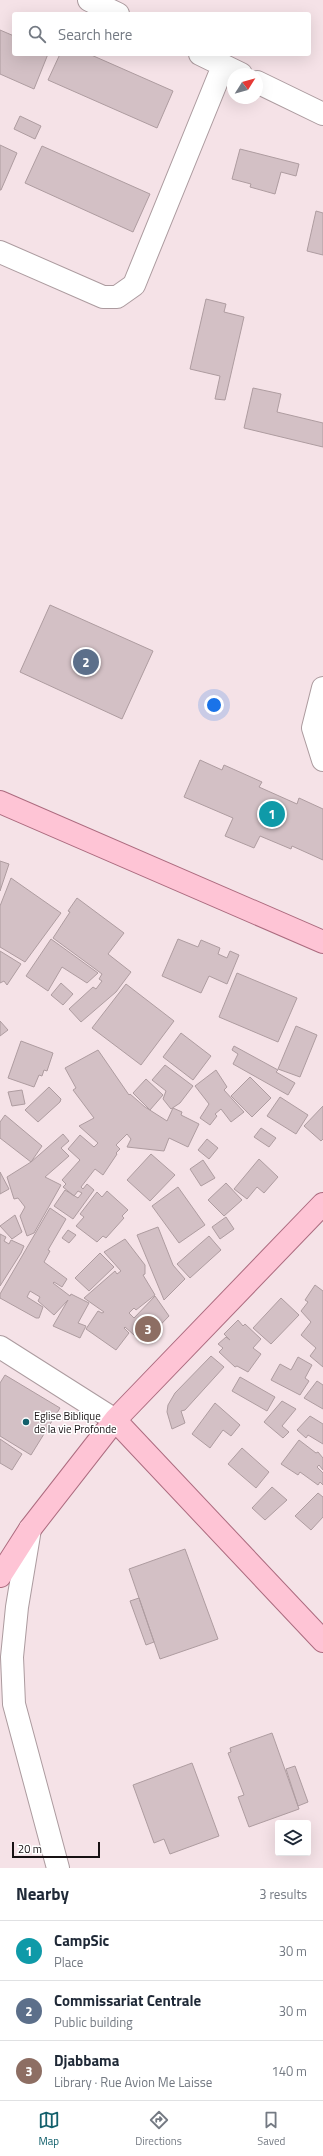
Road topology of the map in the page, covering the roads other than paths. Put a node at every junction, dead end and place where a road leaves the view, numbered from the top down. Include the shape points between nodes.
1 (89, 0) edge
2 (114, 12) edge
3 (204, 56) edge
4 (228, 68) edge
5 (227, 81) edge
6 (263, 85) edge
7 (323, 114) edge
8 (0, 252) edge
9 (323, 688) edge
10 (323, 760) edge
11 (0, 802) edge
12 (323, 942) edge
13 (323, 1204) edge
14 (0, 1347) edge
15 (115, 1420) junction
16 (30, 1530) junction
17 (0, 1576) edge
18 (323, 1641) edge
19 (58, 1868) edge

1 - 2 street
3 - 4 street
5 - 8 street via 134,284 117,297 103,297
6 - 7 street
9 - 10 street via 313,728
11 - 12 main road
13 - 15 main road
14 - 15 street
15 - 16 main road
15 - 18 main road
16 - 17 main road
16 - 19 street via 13,1642 14,1704

